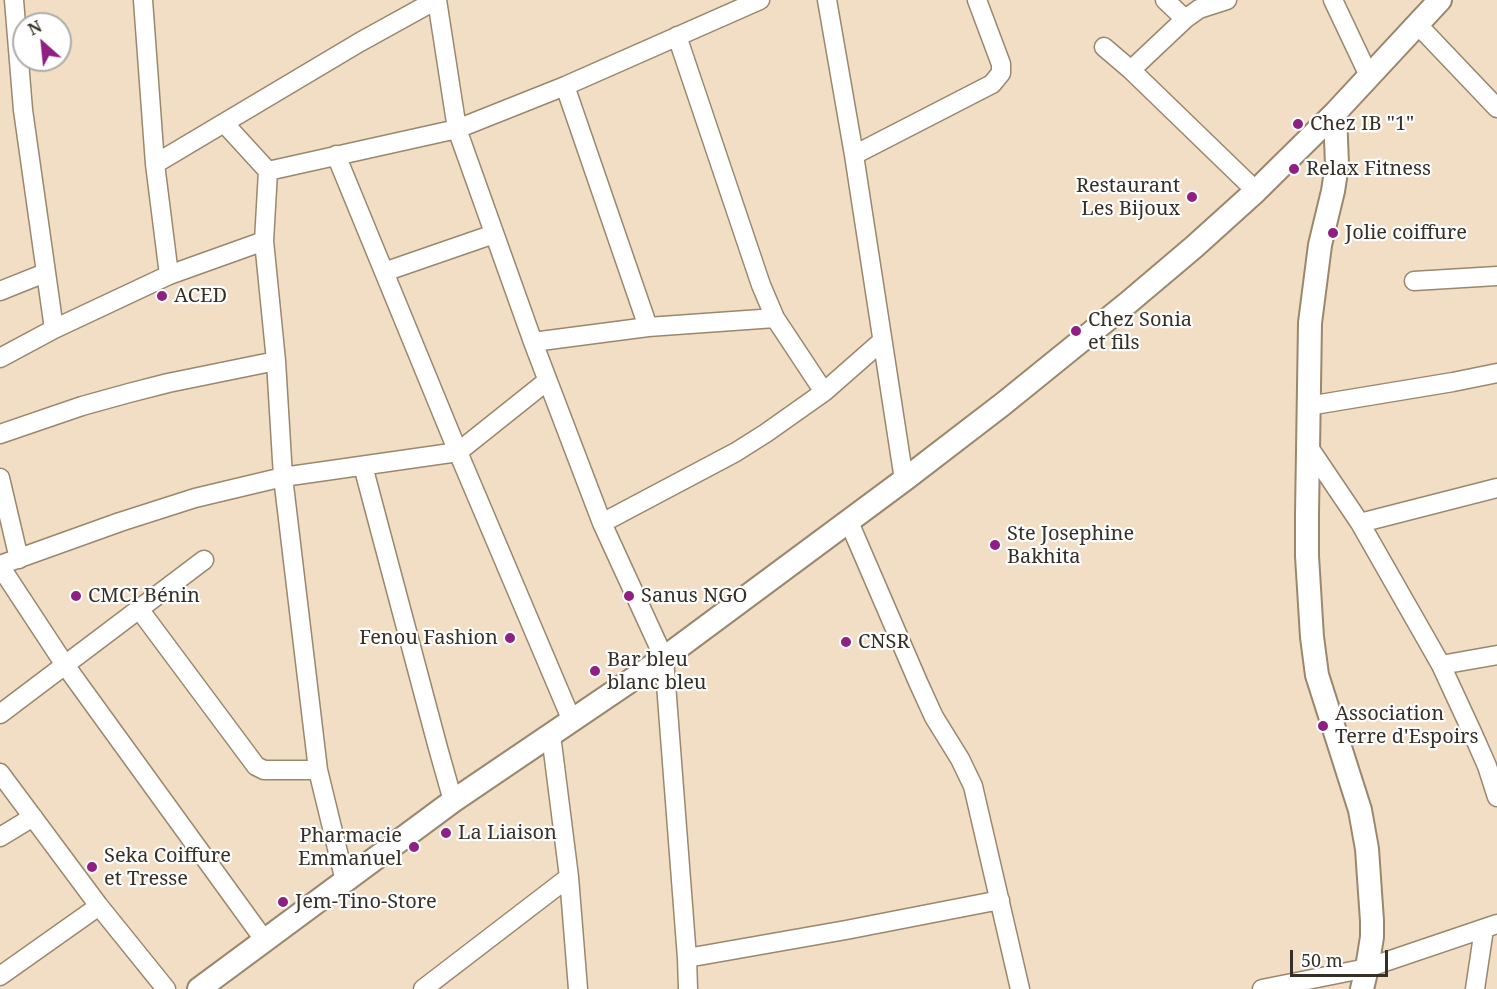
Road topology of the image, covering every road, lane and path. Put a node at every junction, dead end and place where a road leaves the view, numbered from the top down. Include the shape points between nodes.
1 (14, 0) edge
2 (143, 0) edge
3 (436, 0) edge
4 (760, 0) edge
5 (827, 0) edge
6 (977, 0) edge
7 (1166, 0) edge
8 (1227, 0) edge
9 (1333, 0) edge
10 (1440, 0) edge
11 (1185, 19) junction
12 (1418, 25) junction
13 (677, 36) junction
14 (1104, 47) dead end
15 (1131, 70) junction
16 (1369, 76) junction
17 (565, 86) junction
18 (1497, 108) edge
19 (1335, 113) junction
20 (224, 123) junction
21 (457, 129) junction
22 (336, 155) junction
23 (854, 155) junction
24 (155, 164) junction
25 (268, 171) junction
26 (1256, 191) junction
27 (494, 234) junction
28 (264, 241) junction
29 (384, 272) junction
30 (45, 273) junction
31 (169, 275) junction
32 (1497, 276) edge
33 (1414, 281) dead end
34 (0, 291) edge
35 (775, 318) junction
36 (648, 327) junction
37 (54, 328) junction
38 (882, 341) junction
39 (533, 342) junction
40 (0, 358) edge
41 (276, 361) junction
42 (1497, 373) edge
43 (547, 381) junction
44 (824, 392) junction
45 (1308, 406) junction
46 (0, 434) edge
47 (1308, 446) junction
48 (458, 452) junction
49 (363, 466) junction
50 (283, 477) junction
51 (0, 478) edge
52 (904, 480) junction
53 (1497, 488) edge
54 (849, 522) junction
55 (602, 523) junction
56 (1360, 523) junction
57 (19, 559) junction
58 (204, 560) dead end
59 (0, 566) edge
60 (140, 609) junction
61 (1497, 655) edge
62 (664, 658) junction
63 (65, 665) junction
64 (1441, 665) junction
65 (0, 714) edge
66 (572, 721) junction
67 (551, 735) junction
68 (318, 770) junction
69 (0, 773) edge
70 (1497, 797) edge
71 (453, 801) junction
72 (33, 817) junction
73 (0, 837) edge
74 (569, 877) junction
75 (345, 881) junction
76 (1000, 900) junction
77 (99, 906) junction
78 (1490, 926) edge
79 (266, 941) junction
80 (687, 958) junction
81 (0, 976) edge
82 (1365, 979) edge
83 (166, 989) edge
84 (199, 989) edge
85 (423, 989) edge
86 (578, 989) edge
87 (688, 989) edge
88 (1020, 989) edge
89 (1262, 989) edge
90 (1475, 989) edge

1 - 30 street via 23,110
2 - 24 street
3 - 20 street
3 - 21 street
4 - 13 street
5 - 23 street
6 - 23 street via 1001,63 1001,74 992,84
7 - 11 street
8 - 11 street via 1199,9
9 - 16 street
10 - 12 main road
11 - 15 street
12 - 16 main road
12 - 18 street
13 - 17 street
13 - 35 street
14 - 15 street
15 - 26 street
16 - 19 main road
17 - 21 street
17 - 36 street
19 - 26 main road
19 - 45 main road via 1337,165 1320,245 1310,323
20 - 24 street
20 - 25 street
21 - 22 street
21 - 27 street
22 - 25 street
22 - 29 street
23 - 38 street
24 - 31 street
25 - 28 street
26 - 52 main road via 1120,309
27 - 29 street
27 - 39 street
28 - 31 street
28 - 41 street
29 - 48 street
30 - 34 street
30 - 37 street
31 - 37 street
32 - 33 street
35 - 36 street
35 - 44 street
36 - 39 street
37 - 40 street
38 - 44 street
38 - 52 street
39 - 43 street
41 - 46 street via 139,390
41 - 50 street
42 - 45 street
43 - 48 street
43 - 55 street
44 - 55 street via 736,452
45 - 47 main road
47 - 56 street
47 - 82 main road via 1307,556 1312,637 1317,675 1364,828 1372,921
48 - 49 street
48 - 66 street
49 - 50 street
49 - 71 street
50 - 57 street via 149,512
50 - 68 street
51 - 57 street
52 - 54 main road
53 - 56 street
54 - 62 main road
54 - 76 street via 934,717 973,786
55 - 62 street
56 - 64 street
57 - 59 street
58 - 60 street
59 - 63 street
60 - 63 street
60 - 68 street via 256,766 264,770
61 - 64 street
62 - 66 main road
62 - 80 street
63 - 65 street
63 - 79 street
64 - 70 street
66 - 67 main road
67 - 71 main road
67 - 74 street
68 - 75 street
69 - 72 street
71 - 75 main road
72 - 73 street
72 - 77 street
74 - 85 street
74 - 86 street
75 - 79 main road
76 - 80 street
76 - 88 street
77 - 81 street
77 - 83 street
78 - 82 street
78 - 90 street
79 - 84 main road
80 - 87 street
82 - 89 street

